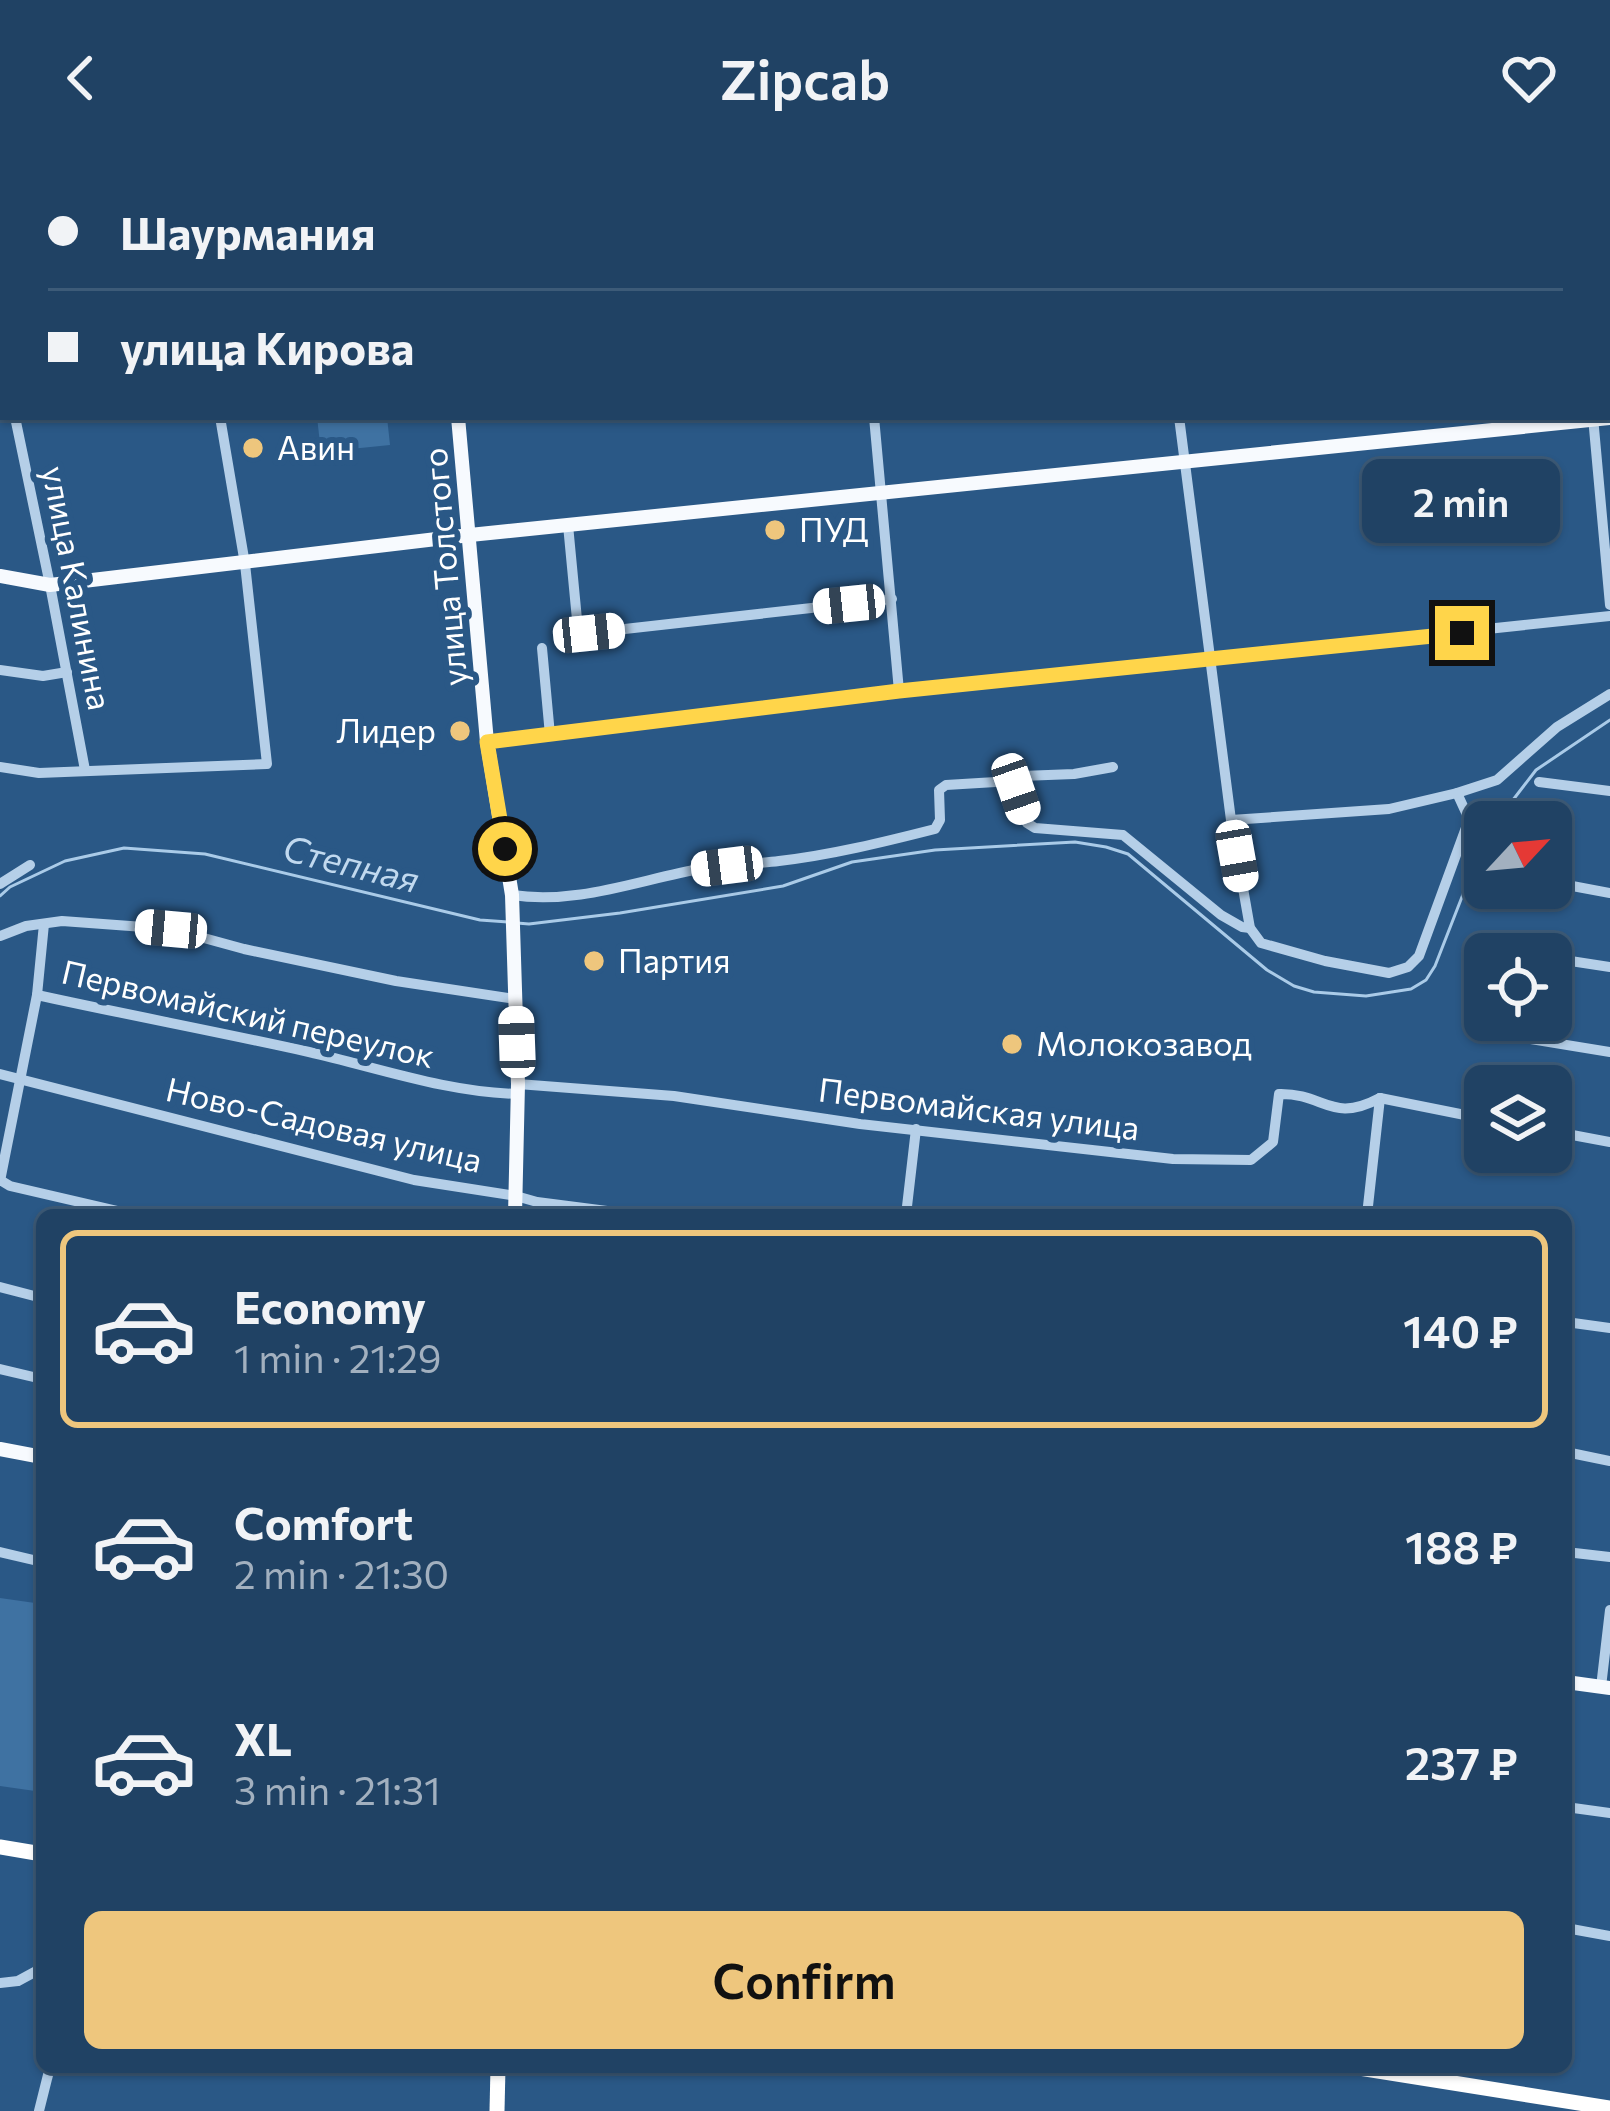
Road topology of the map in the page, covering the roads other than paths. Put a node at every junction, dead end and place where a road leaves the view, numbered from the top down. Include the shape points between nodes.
1 (16, 420) edge
2 (220, 420) edge
3 (458, 420) edge
4 (874, 420) edge
5 (1179, 420) edge
6 (1557, 420) edge
7 (1593, 420) edge
8 (1468, 425) edge
9 (1184, 460) junction
10 (882, 492) junction
11 (1607, 521) edge
12 (568, 524) junction
13 (470, 535) junction
14 (244, 564) junction
15 (0, 576) edge
16 (50, 585) junction
17 (892, 599) junction
18 (1610, 605) edge
19 (1610, 616) edge
20 (542, 648) dead end
21 (1209, 659) junction
22 (0, 670) edge
23 (67, 672) junction
24 (899, 691) junction
25 (1610, 694) edge
26 (550, 734) junction
27 (487, 742) junction
28 (0, 767) edge
29 (1113, 767) dead end
30 (85, 770) junction
31 (1012, 782) junction
32 (1539, 782) dead end
33 (1610, 790) edge
34 (1457, 793) junction
35 (1231, 820) junction
36 (30, 866) dead end
37 (0, 884) edge
38 (1572, 886) edge
39 (1610, 893) edge
40 (512, 899) junction
41 (44, 924) junction
42 (1250, 928) junction
43 (0, 936) edge
44 (1572, 961) edge
45 (1610, 967) edge
46 (37, 995) junction
47 (515, 999) junction
48 (1538, 1041) edge
49 (1610, 1052) edge
50 (0, 1074) edge
51 (22, 1079) junction
52 (518, 1089) junction
53 (1380, 1098) junction
54 (1464, 1115) edge
55 (916, 1129) junction
56 (1572, 1135) edge
57 (1610, 1142) edge
58 (0, 1180) edge
59 (516, 1196) junction
60 (108, 1209) edge
61 (515, 1209) edge
62 (591, 1209) edge
63 (907, 1209) edge
64 (1367, 1209) edge
65 (0, 1287) edge
66 (36, 1296) edge
67 (1572, 1323) edge
68 (1610, 1328) edge
69 (0, 1369) edge
70 (36, 1378) edge
71 (0, 1449) edge
72 (1572, 1453) edge
73 (36, 1456) edge
74 (1610, 1461) edge
75 (0, 1552) edge
76 (1572, 1553) edge
77 (1610, 1557) edge
78 (36, 1561) edge
79 (1610, 1610) edge
80 (1572, 1683) edge
81 (1605, 1687) edge
82 (1572, 1808) edge
83 (1610, 1813) edge
84 (0, 1847) edge
85 (36, 1853) edge
86 (1572, 1929) edge
87 (1610, 1936) edge
88 (36, 1969) edge
89 (0, 1983) edge
90 (49, 2073) edge
91 (498, 2073) edge
92 (1391, 2073) edge
93 (1610, 2108) edge
94 (40, 2111) edge
95 (497, 2111) edge

1 - 16 street, улица Калинина
2 - 14 street
3 - 13 main road, улица Толстого
4 - 10 street
5 - 9 street
6 - 8 main road
7 - 11 street
8 - 9 main road
9 - 10 main road
9 - 21 street
10 - 12 main road
10 - 17 street
11 - 18 street
12 - 13 main road
12 - 17 street via 578,630 589,633
13 - 14 main road
13 - 27 main road, улица Толстого
14 - 16 main road
14 - 30 street via 267,764
15 - 16 main road
16 - 23 street, улица Калинина
17 - 24 street
19 - 21 street
20 - 26 street
21 - 24 street
21 - 35 street
22 - 23 street
23 - 30 street, улица Калинина
24 - 26 street
25 - 34 street via 1497,779
26 - 27 street
27 - 40 main road, улица Толстого
28 - 30 street
29 - 31 street
31 - 40 street via 946,785 934,830 587,895
31 - 42 street via 1034,828 1123,836
32 - 33 street
34 - 35 street via 1389,809
34 - 42 street via 1467,825 1408,967 1389,974 1295,953 1261,943
35 - 42 street
36 - 37 street
38 - 39 street
40 - 47 main road, улица Толстого
41 - 43 street
41 - 46 street
41 - 47 street via 171,929 396,981
44 - 45 street
46 - 51 street
46 - 52 street, Первомайский переулок via 427,1083 480,1093
47 - 52 main road, улица Толстого
48 - 49 street
50 - 51 street, Ново-Садовая улица
51 - 58 street
51 - 59 street, Ново-Садовая улица via 414,1180
52 - 55 street, Первомайская улица via 674,1096
52 - 59 main road, улица Толстого
53 - 54 street
53 - 55 street, Первомайская улица via 1358,1110 1279,1094 1274,1142 1252,1160 1173,1159
53 - 64 street
55 - 63 street
56 - 57 street
58 - 60 street
59 - 61 main road, улица Толстого
59 - 62 street, Ново-Садовая улица
65 - 66 street
67 - 68 street
69 - 70 street
71 - 73 main road
72 - 74 street
75 - 78 street
76 - 77 street
79 - 81 street
80 - 81 main road
82 - 83 street
84 - 85 highway
86 - 87 street
88 - 89 street
90 - 94 street
91 - 95 highway
92 - 93 highway

